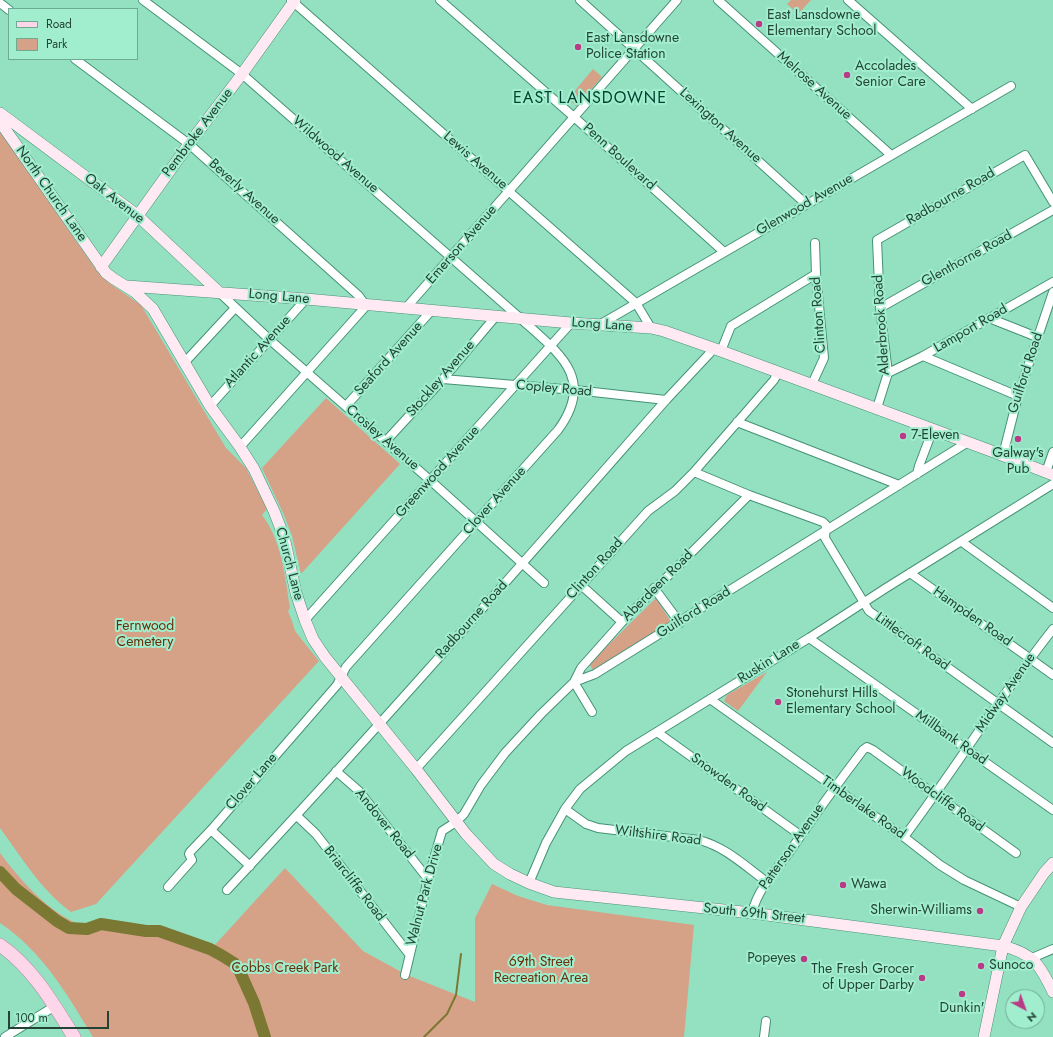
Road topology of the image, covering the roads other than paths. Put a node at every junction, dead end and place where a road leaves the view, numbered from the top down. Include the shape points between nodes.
1 (144, 0) edge
2 (440, 0) edge
3 (580, 0) edge
4 (677, 0) edge
5 (718, 0) edge
6 (848, 0) edge
7 (293, 1) edge
8 (0, 3) edge
9 (8, 9) edge
10 (634, 48) junction
11 (76, 60) edge
12 (242, 74) junction
13 (1011, 86) dead end
14 (972, 108) junction
15 (0, 113) edge
16 (574, 117) junction
17 (0, 122) edge
18 (189, 144) junction
19 (891, 155) junction
20 (509, 191) junction
21 (1053, 202) edge
22 (806, 204) junction
23 (1053, 210) edge
24 (138, 215) junction
25 (877, 240) joint
26 (815, 243) dead end
27 (724, 252) junction
28 (451, 257) junction
29 (101, 267) junction
30 (816, 274) junction
31 (1053, 282) edge
32 (126, 286) junction
33 (1053, 292) edge
34 (220, 293) junction
35 (306, 299) junction
36 (636, 303) junction
37 (366, 306) junction
38 (235, 308) junction
39 (880, 308) junction
40 (405, 309) junction
41 (431, 311) junction
42 (496, 316) junction
43 (520, 318) junction
44 (989, 318) junction
45 (571, 323) junction
46 (599, 325) junction
47 (651, 328) junction
48 (1037, 337) junction
49 (270, 340) junction
50 (550, 345) junction
51 (717, 349) junction
52 (924, 356) junction
53 (185, 362) junction
54 (307, 372) junction
55 (778, 372) junction
56 (888, 373) junction
57 (443, 379) junction
58 (812, 384) junction
59 (515, 386) junction
60 (575, 390) junction
61 (1018, 396) junction
62 (666, 400) junction
63 (210, 406) junction
64 (346, 406) junction
65 (877, 408) junction
66 (737, 422) junction
67 (933, 429) junction
68 (386, 441) junction
69 (968, 442) junction
70 (240, 447) junction
71 (1053, 452) edge
72 (1003, 455) junction
73 (694, 472) junction
74 (917, 474) junction
75 (1050, 474) edge
76 (431, 481) junction
77 (900, 484) junction
78 (1053, 484) edge
79 (748, 495) junction
80 (476, 522) junction
81 (826, 530) junction
82 (962, 542) junction
83 (522, 563) junction
84 (910, 573) junction
85 (544, 583) dead end
86 (581, 585) junction
87 (654, 588) junction
88 (864, 602) junction
89 (1053, 608) edge
90 (305, 620) junction
91 (622, 622) junction
92 (680, 623) junction
93 (1053, 629) edge
94 (810, 638) junction
95 (1030, 658) junction
96 (1053, 675) edge
97 (342, 676) junction
98 (574, 682) junction
99 (710, 699) junction
100 (997, 704) junction
101 (592, 712) dead end
102 (379, 724) junction
103 (656, 732) junction
104 (1053, 743) edge
105 (867, 748) joint
106 (966, 750) junction
107 (416, 769) junction
108 (336, 771) junction
109 (834, 788) junction
110 (936, 795) junction
111 (565, 810) junction
112 (1053, 810) edge
113 (297, 816) junction
114 (456, 822) junction
115 (211, 830) junction
116 (800, 835) junction
117 (904, 838) junction
118 (1013, 851) dead end
119 (1053, 863) edge
120 (250, 866) junction
121 (428, 879) junction
122 (767, 882) junction
123 (529, 883) junction
124 (168, 886) dead end
125 (227, 890) dead end
126 (1021, 907) junction
127 (752, 913) junction
128 (0, 945) edge
129 (1003, 946) junction
130 (1053, 949) edge
131 (409, 954) junction
132 (1032, 958) junction
133 (405, 975) dead end
134 (1053, 992) edge
135 (55, 1006) junction
136 (766, 1021) dead end
137 (5, 1037) edge
138 (74, 1037) edge
139 (764, 1037) edge
140 (984, 1037) edge

1 - 12 street, Wildwood Avenue
2 - 16 street, Penn Boulevard
3 - 10 street, Lexington Avenue
4 - 10 street, Emerson Avenue
5 - 19 street, Melrose Avenue
6 - 14 street
7 - 12 main road, Pembroke Avenue
7 - 20 street, Lewis Avenue
8 - 9 street
10 - 16 street, Emerson Avenue
10 - 22 street, Lexington Avenue
11 - 18 street, Beverly Avenue
12 - 18 main road, Pembroke Avenue
12 - 28 street, Wildwood Avenue
13 - 14 street, Glenwood Avenue
14 - 19 street, Glenwood Avenue
15 - 24 main road, Oak Avenue
16 - 20 street, Emerson Avenue
16 - 27 street, Penn Boulevard
17 - 29 main road, North Church Lane
18 - 24 main road, Pembroke Avenue
18 - 37 street, Beverly Avenue
19 - 22 street, Glenwood Avenue
20 - 28 street, Emerson Avenue
20 - 36 street, Lewis Avenue
21 - 25 street, Radbourne Road via 1025,155
22 - 27 street, Glenwood Avenue
23 - 39 street, Glenthorne Road
24 - 29 main road, Pembroke Avenue
24 - 34 main road, Oak Avenue
25 - 39 street, Alderbrook Road
26 - 30 street, Clinton Road
27 - 36 street, Glenwood Avenue
28 - 40 street, Emerson Avenue
28 - 43 street, Wildwood Avenue
29 - 32 main road, Church Lane via 114,280
30 - 51 street, Radbourne Road via 731,326
30 - 58 street, Clinton Road via 824,358
31 - 44 street, Lamport Road
32 - 34 main road, Long Lane
32 - 53 main road, Church Lane via 153,309
33 - 48 street, Guilford Road
34 - 35 main road, Long Lane
34 - 38 street, Crosley Avenue
35 - 37 main road, Long Lane
35 - 49 street, Atlantic Avenue
36 - 46 street, Glenwood Avenue
36 - 47 street, Lewis Avenue
37 - 40 main road, Long Lane
37 - 54 street
38 - 49 street, Crosley Avenue
38 - 53 street
39 - 56 street, Alderbrook Road
40 - 41 main road, Long Lane
41 - 42 main road, Long Lane
41 - 64 street, Seaford Avenue
42 - 43 main road, Long Lane
42 - 57 street, Stockley Avenue
43 - 45 main road, Long Lane
43 - 50 street
44 - 48 street
44 - 52 street, Lamport Road
45 - 46 main road, Long Lane
45 - 50 street, Greenwood Avenue
46 - 47 main road, Long Lane
47 - 51 main road, Long Lane
48 - 61 street, Guilford Road
49 - 54 street, Crosley Avenue
49 - 63 street, Atlantic Avenue
50 - 59 street, Greenwood Avenue
50 - 60 street via 567,365
51 - 55 main road, Long Lane
51 - 62 street, Radbourne Road via 710,353
52 - 56 street, Lamport Road
52 - 61 street
53 - 63 main road, Church Lane
54 - 64 street, Crosley Avenue
54 - 70 street
55 - 58 main road, Long Lane
55 - 66 street, Clinton Road
56 - 65 street, Alderbrook Road
57 - 59 street, Copley Road
57 - 68 street, Stockley Avenue
58 - 65 main road, Long Lane
59 - 60 street, Copley Road
59 - 76 street, Greenwood Avenue
60 - 62 street, Copley Road
60 - 80 street, Clover Avenue via 568,414 558,430
61 - 72 street, Guilford Road
62 - 83 street, Radbourne Road
63 - 70 main road, Church Lane
64 - 68 street, Crosley Avenue
65 - 67 main road, Long Lane
66 - 73 street, Clinton Road
66 - 77 street
67 - 69 main road, Long Lane
67 - 74 street
68 - 76 street, Crosley Avenue
69 - 72 main road, Long Lane
69 - 74 street, Guilford Road
70 - 90 main road, Church Lane via 254,469 284,537 296,593
71 - 75 street
72 - 75 main road, Long Lane
73 - 79 street
73 - 86 street, Clinton Road via 648,511
74 - 77 street, Guilford Road
76 - 80 street, Crosley Avenue
76 - 90 street, Greenwood Avenue
77 - 81 street, Guilford Road
78 - 82 street, Ruskin Lane
79 - 81 street via 823,522
79 - 87 street, Aberdeen Road
80 - 83 street, Crosley Avenue
80 - 97 street, Clover Avenue via 346,667
81 - 88 street, Littlecroft Road via 825,538
81 - 92 street, Guilford Road
82 - 84 street, Ruskin Lane
82 - 89 street
83 - 85 street, Crosley Avenue
83 - 102 street, Radbourne Road
84 - 88 street, Ruskin Lane
84 - 95 street, Hampden Road
86 - 91 street
86 - 107 street, Clinton Road
87 - 91 street, Aberdeen Road
87 - 92 street
88 - 94 street, Ruskin Lane
88 - 100 street, Littlecroft Road via 869,611
90 - 97 main road, Church Lane via 313,639
91 - 98 street, Aberdeen Road via 581,668
92 - 98 street, Guilford Road via 595,674
93 - 95 street, Midway Avenue
94 - 99 street, Ruskin Lane
94 - 106 street, Millbank Road
95 - 96 street, Hampden Road
95 - 100 street, Midway Avenue
97 - 102 main road, Church Lane
97 - 115 street, Clover Lane via 337,685
98 - 101 street
98 - 114 street, Guilford Road via 505,753
99 - 103 street, Ruskin Lane
99 - 109 street, Timberlake Road
100 - 104 street, Littlecroft Road
100 - 106 street, Midway Avenue
102 - 107 main road, Church Lane
102 - 108 street, Radbourne Road
103 - 111 street, Ruskin Lane via 602,769 580,789
103 - 116 street, Snowden Road
105 - 109 street, Patterson Avenue via 862,750
105 - 110 street, Woodcliffe Road
106 - 110 street, Midway Avenue
106 - 112 street, Millbank Road
107 - 114 main road, Church Lane
108 - 113 street, Radbourne Road
108 - 121 street, Andover Road via 359,791
109 - 116 street, Patterson Avenue
109 - 117 street, Timberlake Road
110 - 117 street, Midway Avenue
110 - 118 street, Woodcliffe Road
111 - 122 street, Wiltshire Road via 586,824 598,828 699,840 713,844
111 - 123 street, Ruskin Lane via 546,843
113 - 120 street, Radbourne Road
113 - 131 street, Briarcliffe Road via 316,834
114 - 121 street, Walnut Park Drive via 442,831
114 - 123 main road, South 69th Street via 494,864
115 - 120 street
115 - 124 street, Clover Lane via 190,852 192,860
116 - 122 street, Patterson Avenue
117 - 126 street, Timberlake Road via 964,880
119 - 126 main road
120 - 125 street, Radbourne Road
121 - 131 street, Walnut Park Drive
122 - 127 street, Patterson Avenue via 754,902
123 - 127 main road, South 69th Street via 554,892
126 - 129 main road
127 - 129 main road, South 69th Street
128 - 135 main road via 29,970
129 - 132 main road, South 69th Street
129 - 140 main road
130 - 132 street
131 - 133 street, Walnut Park Drive
132 - 134 main road, South 69th Street via 1042,970
135 - 137 street
135 - 138 main road
136 - 139 street

